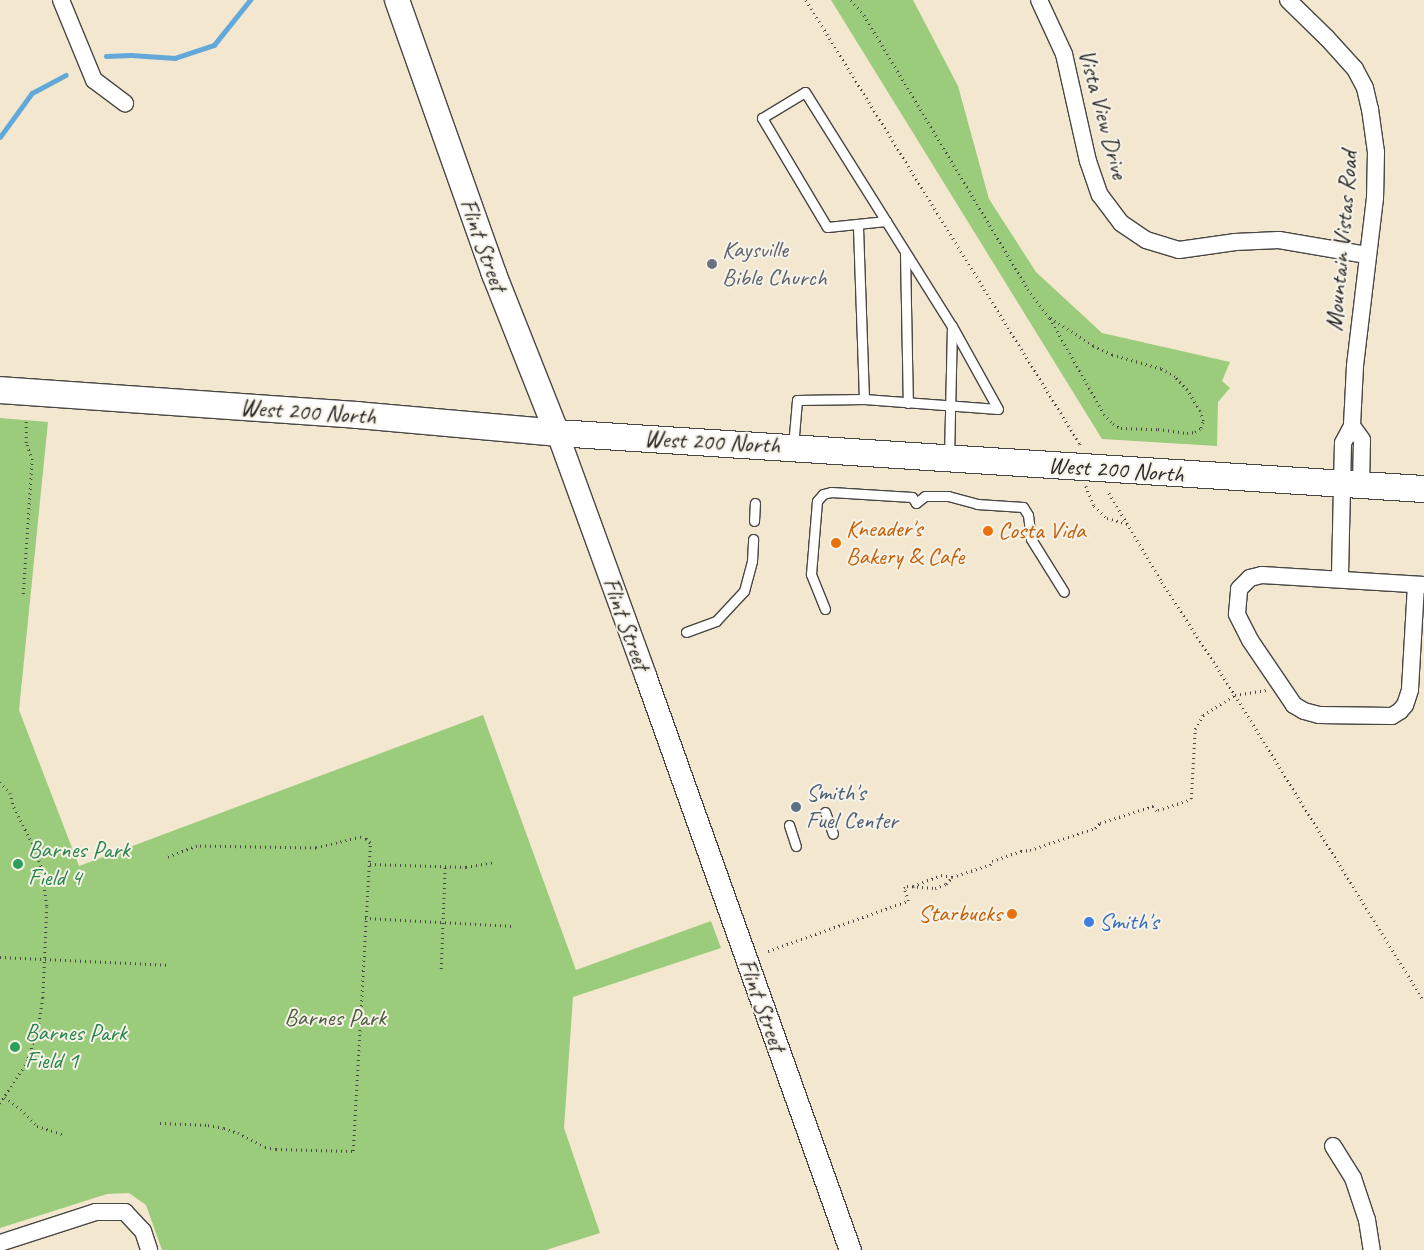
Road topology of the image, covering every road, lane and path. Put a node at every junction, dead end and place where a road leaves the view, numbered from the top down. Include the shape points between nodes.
1 (61, 0) edge
2 (397, 0) edge
3 (806, 0) edge
4 (851, 0) edge
5 (1039, 0) edge
6 (1288, 0) edge
7 (125, 103) dead end
8 (886, 222) junction
9 (858, 226) junction
10 (905, 251) junction
11 (1367, 255) junction
12 (1050, 318) junction
13 (952, 326) junction
14 (0, 390) edge
15 (864, 399) junction
16 (908, 402) junction
17 (950, 406) junction
18 (26, 421) dead end
19 (556, 433) junction
20 (1080, 444) dead end
21 (793, 447) junction
22 (949, 458) junction
23 (1351, 485) junction
24 (1424, 489) edge
25 (1087, 491) dead end
26 (1109, 493) dead end
27 (755, 503) dead end
28 (754, 521) dead end
29 (1128, 524) junction
30 (753, 539) dead end
31 (1340, 578) junction
32 (1420, 585) edge
33 (1064, 592) dead end
34 (23, 594) dead end
35 (825, 609) dead end
36 (686, 632) dead end
37 (1280, 686) junction
38 (1235, 695) junction
39 (0, 782) edge
40 (825, 812) dead end
41 (789, 825) dead end
42 (833, 834) dead end
43 (796, 846) dead end
44 (168, 857) dead end
45 (494, 862) dead end
46 (983, 862) dead end
47 (370, 864) junction
48 (445, 867) junction
49 (984, 867) junction
50 (952, 877) junction
51 (913, 887) junction
52 (365, 918) junction
53 (443, 922) junction
54 (515, 926) dead end
55 (768, 951) dead end
56 (0, 957) edge
57 (45, 959) junction
58 (168, 965) dead end
59 (441, 969) dead end
60 (1424, 1001) edge
61 (5, 1097) junction
62 (0, 1104) edge
63 (160, 1123) dead end
64 (64, 1134) dead end
65 (1333, 1146) dead end
66 (0, 1243) edge
67 (149, 1250) edge
68 (850, 1250) edge
69 (1372, 1250) edge

1 - 7 street via 94,80
2 - 19 main road, Flint Street via 494,274
3 - 20 path
4 - 12 path via 864,15 1028,289
5 - 11 street, Vista View Drive via 1064,54 1088,161 1100,195 1121,224 1146,240 1180,250 1279,240
6 - 11 street, Mountain Vistas Road via 1355,69 1365,88 1376,152 1375,198
8 - 9 lane
8 - 9 lane via 806,92 762,118 827,226
8 - 10 lane
9 - 15 lane
10 - 13 lane
10 - 16 lane
11 - 23 street, Mountain Vistas Road via 1352,426 1343,442
12 - 12 path via 1112,424 1121,428 1186,433 1201,428 1200,411 1175,377 1161,369 1112,355
13 - 17 lane
13 - 17 lane via 998,409
14 - 19 main road, West 200 North via 357,415
15 - 16 lane
15 - 21 lane via 797,400
16 - 17 lane
17 - 22 lane
18 - 34 path via 26,443 32,460
19 - 21 main road, West 200 North
19 - 68 street, Flint Street
21 - 22 main road, West 200 North
22 - 23 main road, West 200 North
23 - 24 main road, West 200 North
23 - 31 street, Mountain Vistas Road
25 - 29 path via 1094,506 1107,518
26 - 29 path
27 - 28 lane
29 - 38 path
30 - 36 lane via 752,561 744,591 716,621
31 - 32 street
31 - 37 street via 1262,575 1250,578 1240,589 1238,614 1250,640
32 - 37 street via 1410,690 1400,711 1392,716 1319,715 1294,705
33 - 35 lane via 1031,539 1028,515 1023,508 977,504 948,496 925,496 916,503 912,497 831,492 823,494 817,501 811,574
37 - 38 path via 1264,692
38 - 49 path via 1203,715 1198,722 1194,733 1191,799 1156,809 1153,806 1100,823 1095,828 992,861
38 - 60 path
39 - 57 path via 10,792 42,870 47,907
40 - 42 lane
41 - 43 lane
44 - 47 path via 196,846 316,848 361,837 370,843
45 - 48 path
46 - 49 path
47 - 48 path
47 - 52 path
48 - 53 path
49 - 50 path
50 - 51 path via 941,875
50 - 51 path via 936,888
51 - 55 path via 904,888 908,901
52 - 53 path
52 - 63 path via 353,1151 265,1148 224,1128
53 - 54 path
53 - 59 path
56 - 57 path
57 - 58 path
57 - 61 path via 43,998 34,1041 28,1061
61 - 62 path
61 - 64 path via 37,1126
65 - 69 street via 1353,1178 1367,1220
66 - 67 street via 96,1212 125,1212 143,1231

